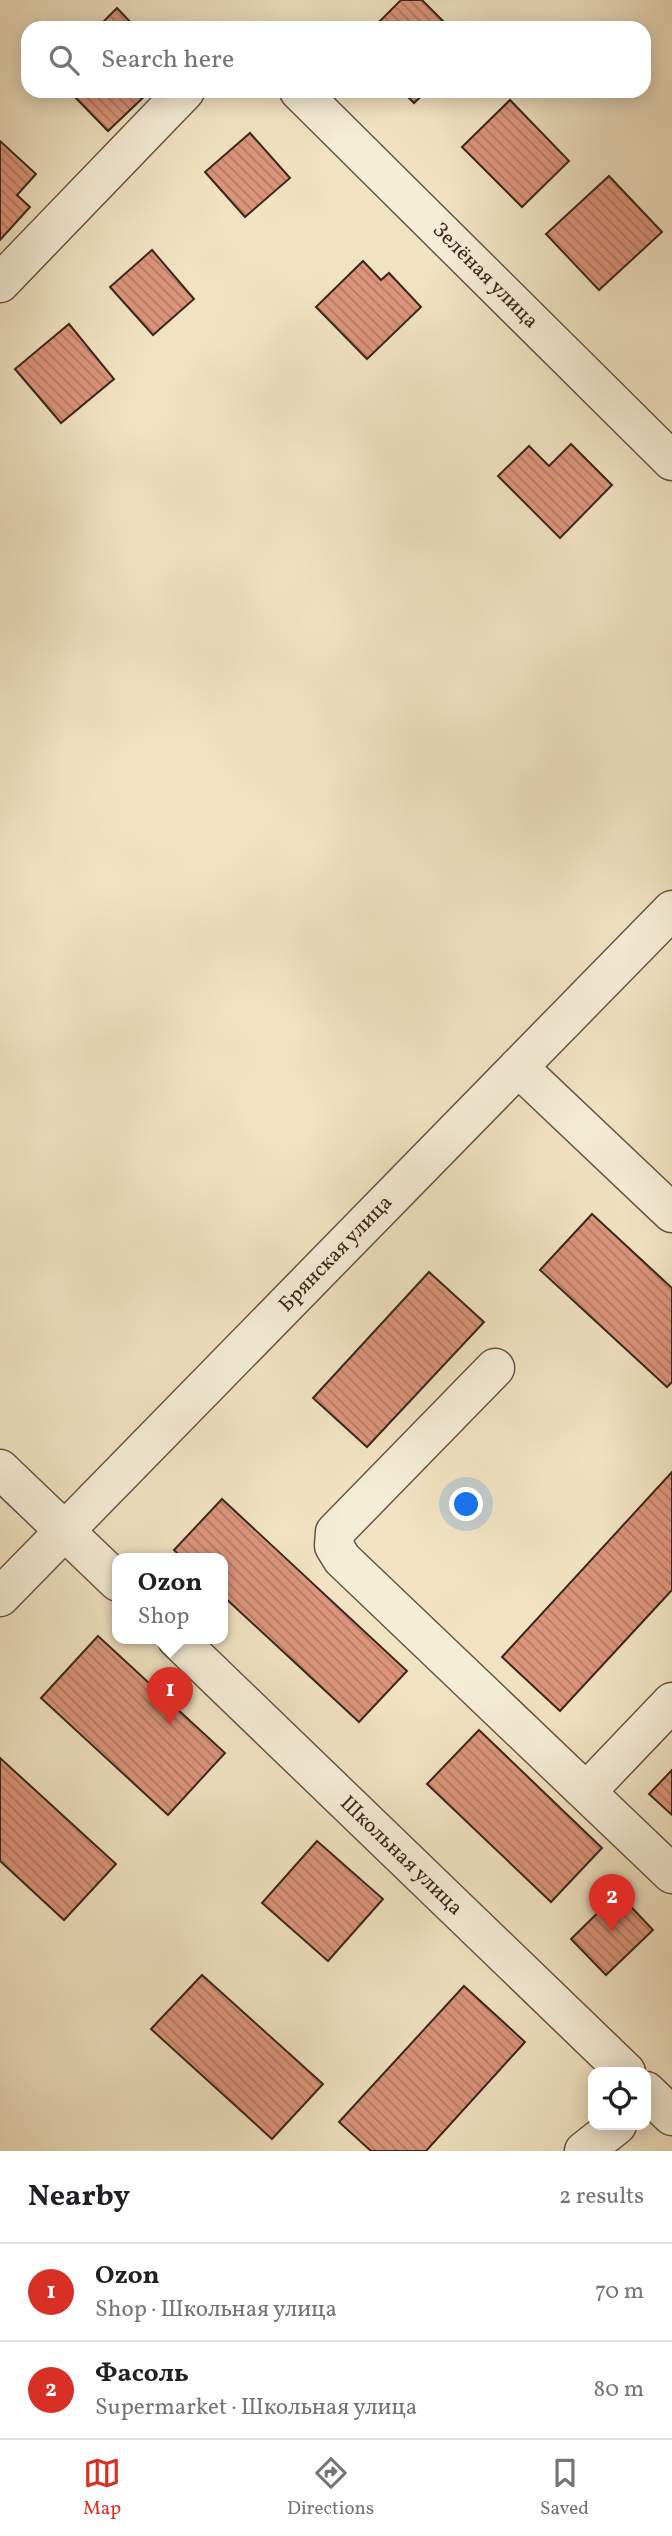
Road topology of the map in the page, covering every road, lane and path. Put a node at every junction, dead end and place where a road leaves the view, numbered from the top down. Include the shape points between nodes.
1 (178, 98) edge
2 (306, 98) edge
3 (0, 283) edge
4 (672, 461) edge
5 (672, 910) edge
6 (518, 1067) junction
7 (667, 1200) edge
8 (495, 1367) dead end
9 (0, 1469) edge
10 (65, 1532) junction
11 (112, 1577) edge
12 (0, 1597) edge
13 (182, 1644) edge
14 (672, 1702) edge
15 (586, 1792) junction
16 (672, 1874) edge
17 (652, 2093) edge
18 (611, 2130) edge
19 (584, 2151) edge

1 - 3 street
2 - 4 street, Зелёная улица
5 - 6 street, Брянская улица
6 - 7 street
6 - 10 street, Брянская улица
8 - 15 street via 335,1532 334,1546 342,1559
9 - 10 street
10 - 11 street
10 - 12 street, Брянская улица
13 - 17 street, Школьная улица
14 - 15 street
15 - 16 street
18 - 19 street

